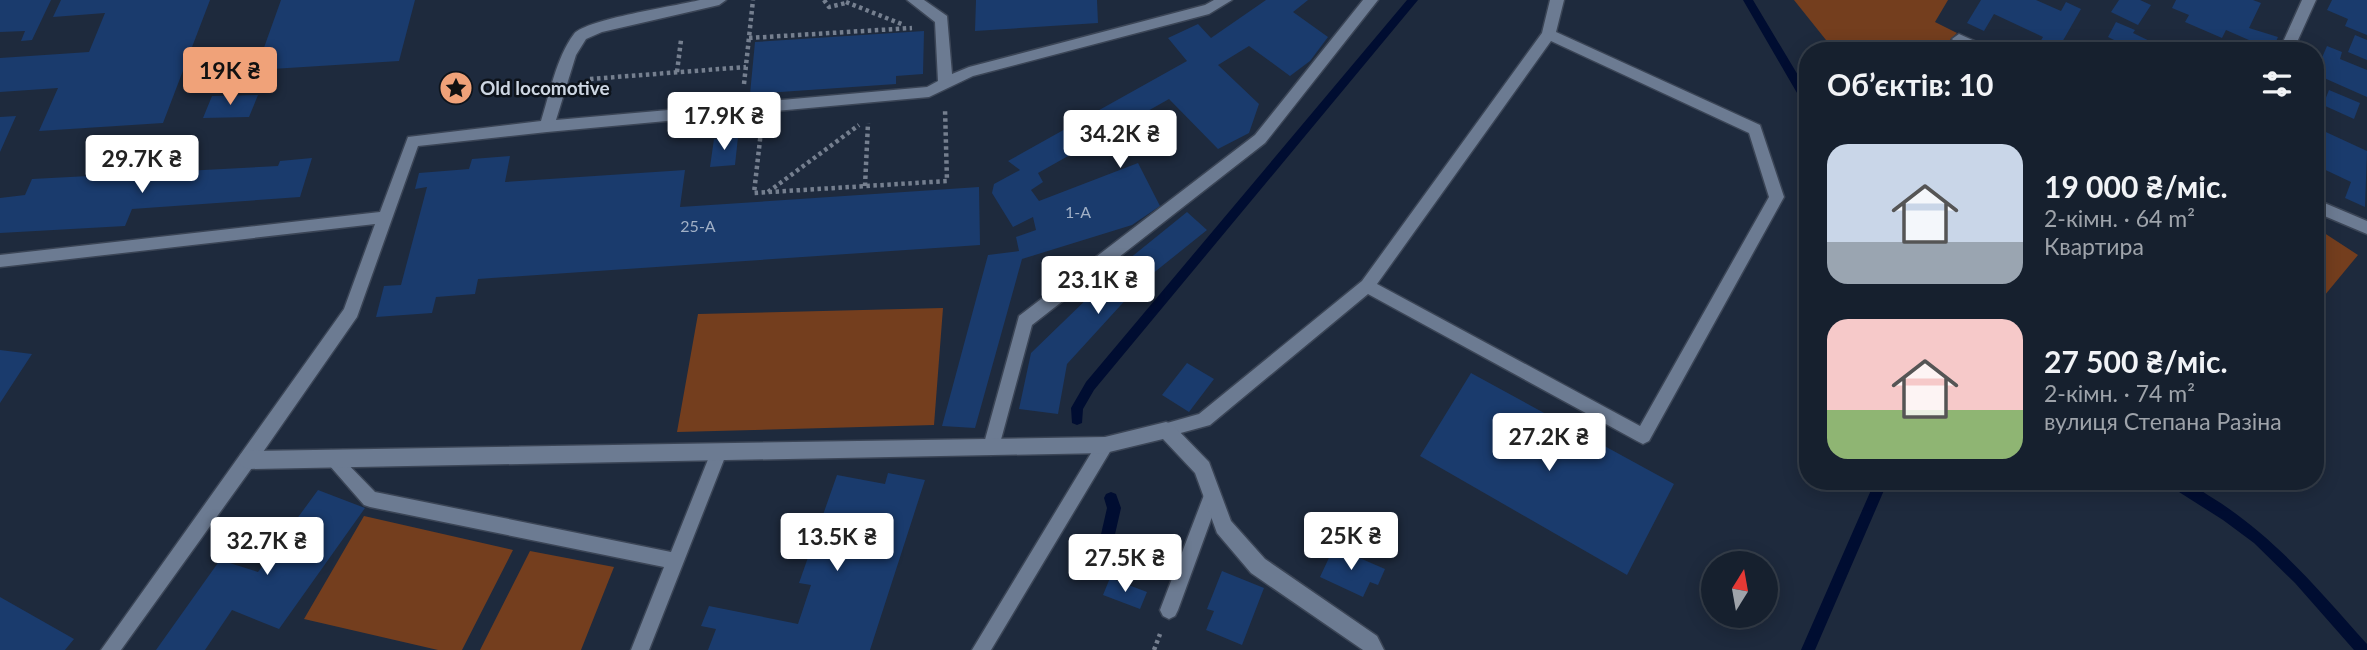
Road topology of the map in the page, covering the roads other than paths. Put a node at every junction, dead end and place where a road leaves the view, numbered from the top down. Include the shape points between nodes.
1 (719, 0) edge
2 (1225, 0) edge
3 (1371, 0) edge
4 (1558, 0) edge
5 (2309, 0) edge
6 (919, 1) edge
7 (1549, 34) junction
8 (1959, 39) dead end
9 (1965, 42) edge
10 (2290, 42) edge
11 (945, 84) junction
12 (547, 126) junction
13 (2324, 209) edge
14 (386, 217) junction
15 (2367, 228) edge
16 (0, 261) edge
17 (1367, 286) junction
18 (1166, 430) junction
19 (1105, 445) junction
20 (991, 447) junction
21 (719, 452) junction
22 (331, 458) junction
23 (248, 460) junction
24 (1212, 495) junction
25 (675, 561) junction
26 (1169, 610) dead end
27 (110, 650) edge
28 (640, 650) edge
29 (981, 650) edge
30 (1374, 650) edge

1 - 12 lane via 581,35 569,54
2 - 11 lane via 1209,9 969,72
3 - 20 lane via 1260,139 1025,321
4 - 7 lane
5 - 10 lane
6 - 11 lane via 942,20
7 - 17 lane
7 - 17 lane via 1755,129 1777,197 1643,436
8 - 9 lane
11 - 12 lane via 929,92
12 - 14 lane via 413,141
13 - 15 lane
14 - 16 lane
14 - 23 lane via 351,312
17 - 18 lane via 1204,420
18 - 19 street
18 - 24 street via 1202,468
19 - 20 street
19 - 29 lane
20 - 21 street
21 - 22 street
21 - 25 lane
22 - 23 street
22 - 25 lane via 370,499
23 - 27 lane
24 - 26 lane
24 - 30 street via 1224,527 1258,566
25 - 28 lane

